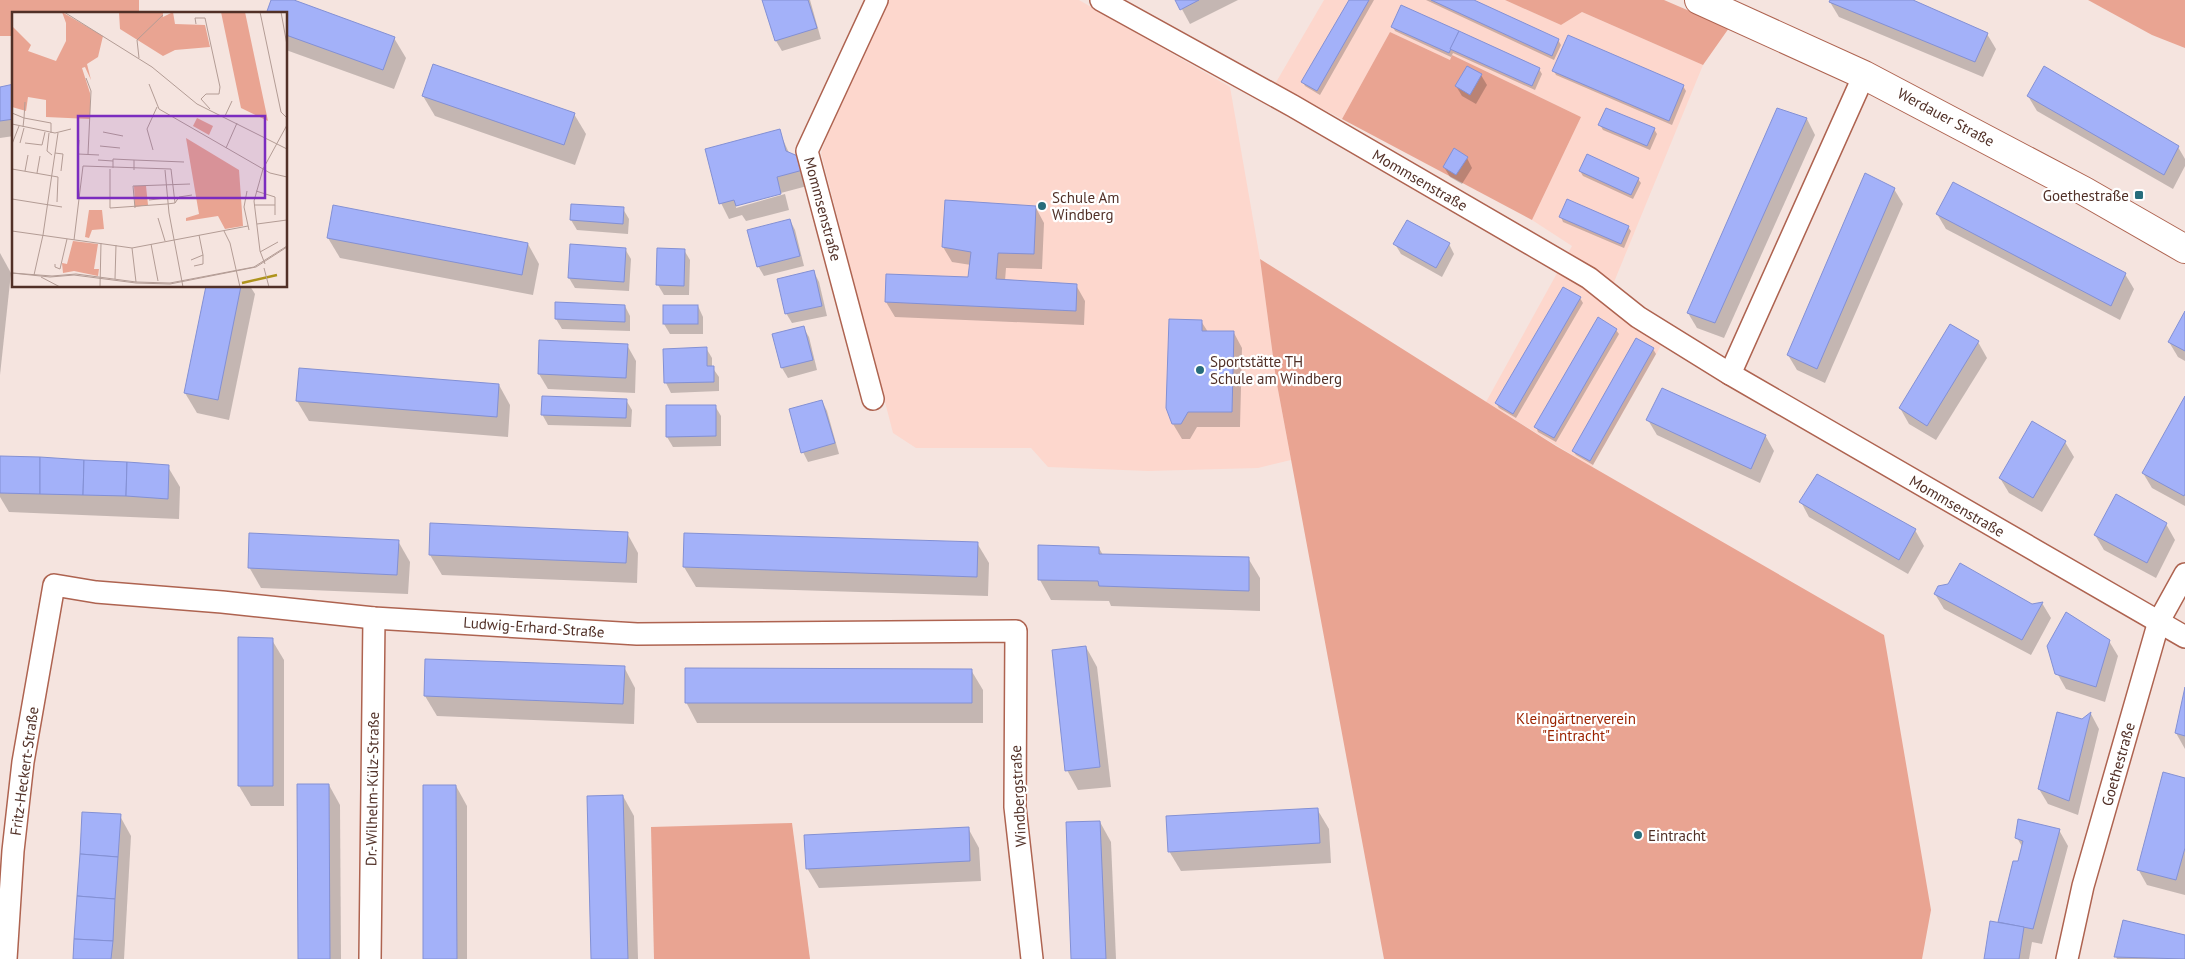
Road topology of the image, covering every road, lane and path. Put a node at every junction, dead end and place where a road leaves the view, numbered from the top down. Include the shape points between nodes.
1 (878, 0) edge
2 (1101, 0) edge
3 (1699, 0) edge
4 (1864, 75) junction
5 (2185, 250) edge
6 (1730, 374) junction
7 (873, 399) dead end
8 (2185, 574) edge
9 (54, 585) joint
10 (374, 618) junction
11 (2159, 621) junction
12 (1016, 632) joint
13 (2185, 637) edge
14 (6, 959) edge
15 (370, 959) edge
16 (1032, 959) edge
17 (2067, 959) edge

1 - 7 street, Mommsenstraße via 807,151
2 - 6 street, Mommsenstraße via 1293,106 1589,278 1638,317
3 - 4 main road, Werdauer Straße
4 - 5 main road, Werdauer Straße via 2067,182
4 - 6 street
6 - 11 street, Mommsenstraße
8 - 11 street, Goethestraße
9 - 10 street, Ludwig-Erhard-Straße via 96,592
9 - 14 street, Fritz-Heckert-Straße via 23,762
10 - 12 street, Ludwig-Erhard-Straße via 637,634
10 - 15 street, Dr.-Wilhelm-Külz-Straße
11 - 13 street, Mommsenstraße
11 - 17 street, Goethestraße via 2083,886
12 - 16 street, Windbergstraße via 1015,807

